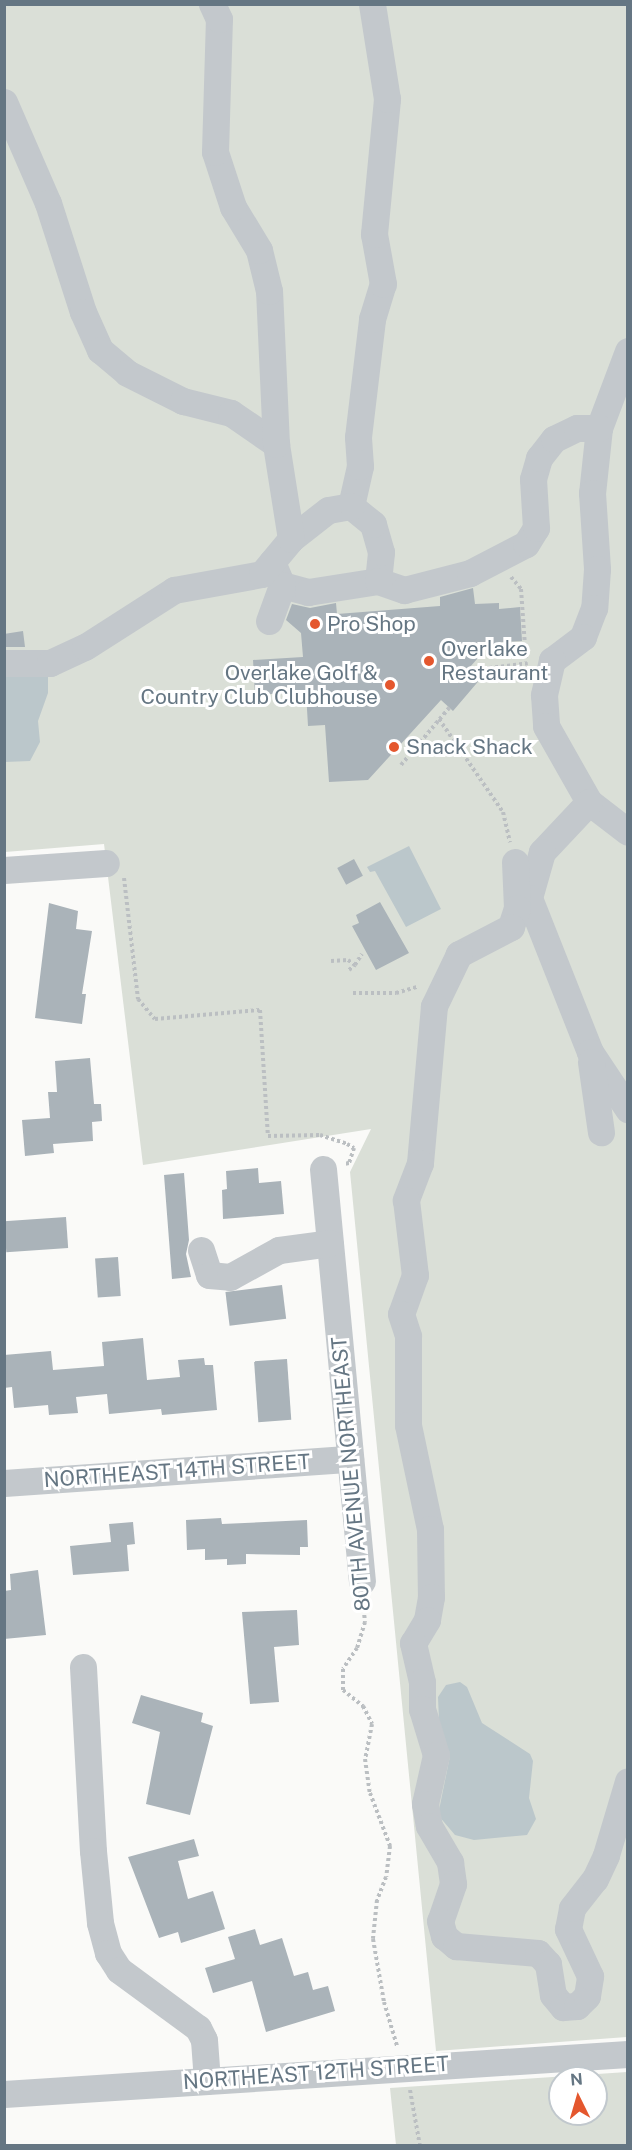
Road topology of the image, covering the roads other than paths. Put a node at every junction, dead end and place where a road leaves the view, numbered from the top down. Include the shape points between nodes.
1 (212, 4) edge
2 (372, 4) edge
3 (4, 102) edge
4 (627, 351) edge
5 (599, 428) junction
6 (276, 444) junction
7 (351, 506) junction
8 (291, 539) junction
9 (277, 574) junction
10 (378, 581) junction
11 (269, 621) dead end
12 (4, 663) edge
13 (589, 802) junction
14 (627, 832) edge
15 (4, 870) edge
16 (115, 870) road end
17 (523, 871) junction
18 (590, 1052) junction
19 (627, 1109) edge
20 (601, 1132) dead end
21 (323, 1169) road end
22 (330, 1243) junction
23 (201, 1250) dead end
24 (350, 1459) junction
25 (4, 1483) edge
26 (362, 1581) road end
27 (83, 1667) dead end
28 (627, 1781) edge
29 (627, 2054) edge
30 (207, 2081) junction
31 (4, 2094) edge

1 - 6 street via 219,19 215,152 233,207 259,250 269,291
2 - 7 street via 387,99 374,234 383,284 372,319 358,437 360,466
3 - 6 street via 48,203 83,312 100,350 127,373 183,401 231,413
4 - 5 street
5 - 10 street via 577,428 554,439 539,458 533,479 536,528 526,544 470,573 405,590
5 - 13 street via 592,493 597,569 594,608 583,637 539,662 546,726
6 - 8 street
7 - 8 street via 328,510
7 - 10 street via 373,524 381,552
8 - 9 street
9 - 10 street via 308,592
9 - 11 street
9 - 12 street via 174,590 85,647 50,663
13 - 14 street
13 - 17 street
15 - 16 street
17 - 18 street via 529,898
17 - 28 street via 511,927 459,954 434,1006 420,1163 406,1200 415,1275 401,1314 408,1336 408,1425 430,1529 431,1597 427,1620 413,1643 422,1709 436,1755 425,1804 429,1826 450,1862 453,1884 440,1921 444,1936 456,1946 538,1953 548,1965 553,1995 563,2007 577,2006 587,1996 590,1976 568,1929 572,1908 595,1879 606,1855
18 - 19 street
18 - 20 street
21 - 22 street, 80TH AVENUE NORTHEAST
22 - 23 street via 279,1250 230,1277 208,1275
22 - 24 street, 80TH AVENUE NORTHEAST
24 - 25 street, NORTHEAST 14TH STREET
24 - 26 street, 80TH AVENUE NORTHEAST
27 - 30 street via 93,1851 100,1923 108,1953 119,1970 198,2028 204,2040
29 - 30 street, NORTHEAST 12TH STREET
30 - 31 street, NORTHEAST 12TH STREET

